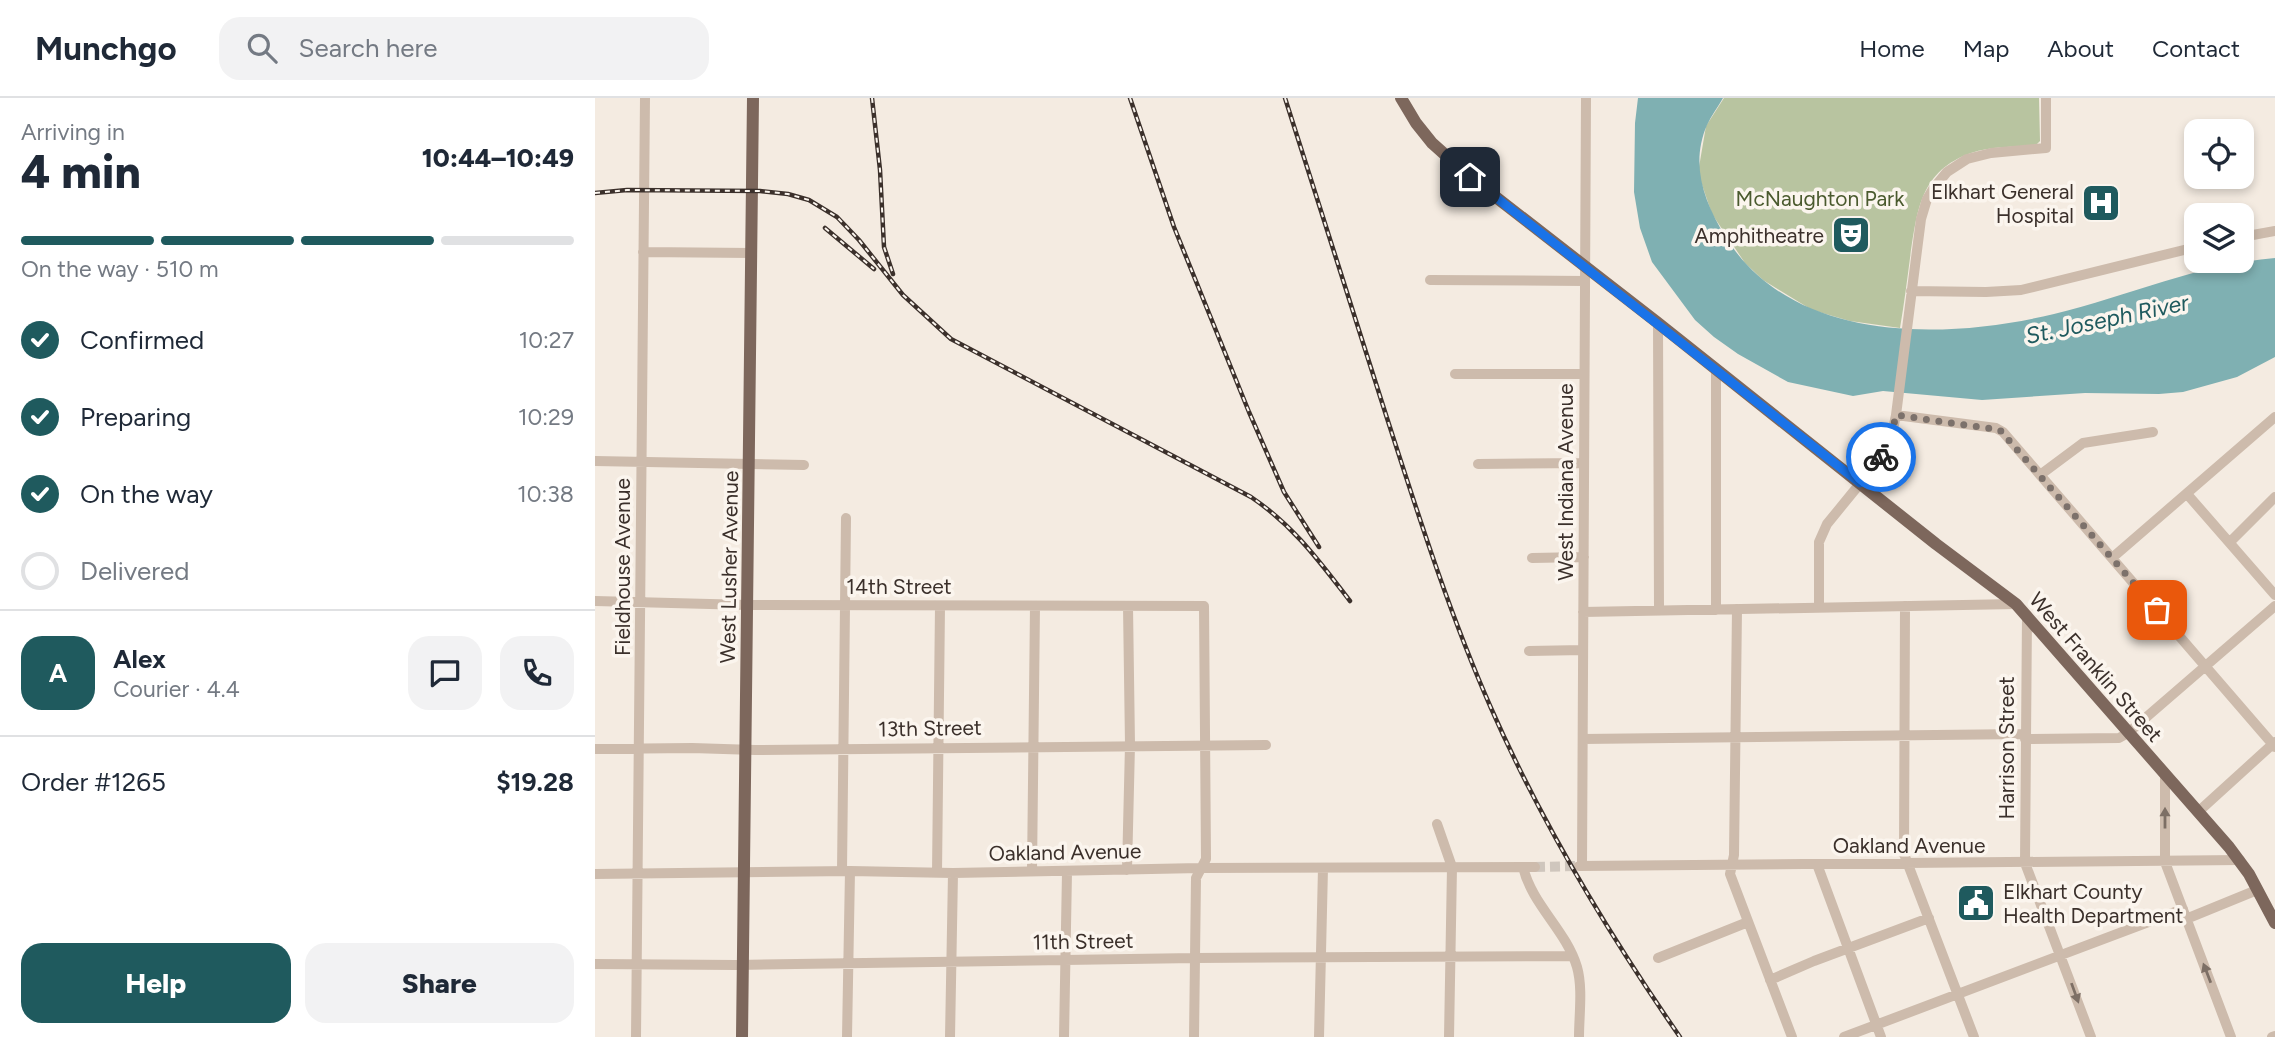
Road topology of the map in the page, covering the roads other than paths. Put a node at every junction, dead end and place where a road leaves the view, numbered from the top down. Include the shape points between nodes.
1 (645, 98) edge
2 (753, 98) edge
3 (1401, 98) edge
4 (1585, 98) edge
5 (2046, 98) edge
6 (2275, 231) edge
7 (2254, 235) edge
8 (2184, 250) edge
9 (643, 252) junction
10 (751, 253) junction
11 (1585, 267) junction
12 (1430, 280) dead end
13 (1585, 281) junction
14 (1911, 291) junction
15 (1657, 323) junction
16 (1716, 370) junction
17 (1454, 374) dead end
18 (1584, 374) junction
19 (1896, 411) junction
20 (2275, 417) edge
21 (2153, 432) dead end
22 (595, 461) edge
23 (642, 462) junction
24 (749, 463) junction
25 (1584, 463) junction
26 (1478, 464) dead end
27 (804, 465) dead end
28 (2040, 475) junction
29 (1860, 483) junction
30 (2187, 494) junction
31 (2275, 497) edge
32 (846, 518) dead end
33 (2230, 542) junction
34 (1584, 557) junction
35 (1532, 558) dead end
36 (2112, 558) junction
37 (2275, 595) edge
38 (595, 601) edge
39 (641, 602) junction
40 (2016, 604) junction
41 (748, 605) junction
42 (845, 606) junction
43 (940, 606) junction
44 (1035, 606) junction
45 (1128, 606) junction
46 (1905, 606) junction
47 (2275, 606) edge
48 (1819, 608) junction
49 (1716, 610) junction
50 (1737, 610) junction
51 (1659, 611) junction
52 (1583, 612) junction
53 (2027, 615) junction
54 (1583, 650) junction
55 (1529, 651) dead end
56 (2206, 666) junction
57 (2128, 733) junction
58 (1736, 736) junction
59 (1905, 736) junction
60 (2025, 736) junction
61 (1583, 740) junction
62 (2274, 745) edge
63 (1130, 746) junction
64 (1205, 746) junction
65 (1266, 746) dead end
66 (1034, 747) junction
67 (639, 748) junction
68 (843, 748) junction
69 (938, 748) junction
70 (595, 749) edge
71 (746, 749) junction
72 (2165, 774) junction
73 (2198, 812) junction
74 (1437, 824) dead end
75 (2240, 860) junction
76 (2165, 862) junction
77 (2025, 863) junction
78 (1817, 864) junction
79 (1907, 864) junction
80 (1732, 865) junction
81 (1580, 866) joint
82 (1323, 867) junction
83 (1452, 867) junction
84 (1523, 867) junction
85 (1535, 867) tunnel mouth
86 (1200, 868) junction
87 (1127, 870) junction
88 (846, 871) junction
89 (1032, 871) junction
90 (745, 872) junction
91 (1067, 872) junction
92 (639, 873) junction
93 (937, 873) junction
94 (953, 873) junction
95 (595, 874) edge
96 (2257, 890) junction
97 (2185, 914) junction
98 (1929, 918) junction
99 (1748, 922) junction
100 (2275, 923) edge
101 (1847, 948) junction
102 (2061, 955) junction
103 (1572, 956) junction
104 (1450, 957) junction
105 (1195, 958) junction
106 (1658, 958) dead end
107 (1321, 959) junction
108 (1065, 961) junction
109 (951, 962) junction
110 (637, 963) junction
111 (848, 963) junction
112 (595, 964) edge
113 (743, 965) junction
114 (1770, 980) junction
115 (1958, 995) junction
116 (1877, 1025) junction
117 (636, 1037) edge
118 (742, 1037) edge
119 (847, 1037) edge
120 (950, 1037) edge
121 (1063, 1037) edge
122 (1194, 1037) edge
123 (1319, 1037) edge
124 (1449, 1037) edge
125 (1579, 1037) edge
126 (1792, 1037) edge
127 (1844, 1037) edge
128 (1881, 1037) edge
129 (1974, 1037) edge
130 (2091, 1037) edge
131 (2231, 1037) edge

1 - 9 street, Fieldhouse Avenue
2 - 10 main road, West Lusher Avenue
3 - 11 main road, West Franklin Street via 1416,123 1450,160
4 - 11 street, West Indiana Avenue
5 - 14 street via 2046,148 1967,159 1933,189 1921,219
6 - 7 street
8 - 14 street via 2021,290
9 - 10 street
9 - 23 street, Fieldhouse Avenue
10 - 24 main road, West Lusher Avenue
11 - 13 street, West Indiana Avenue
11 - 15 main road, West Franklin Street
12 - 13 street
13 - 18 street, West Indiana Avenue
14 - 19 street
15 - 16 main road, West Franklin Street
15 - 51 street
16 - 29 main road, West Franklin Street
16 - 49 street
17 - 18 street
18 - 25 street, West Indiana Avenue
19 - 28 street via 1996,428
19 - 29 street via 1886,448
20 - 30 street
21 - 28 street via 2083,443
22 - 23 street
23 - 24 street
23 - 39 street, Fieldhouse Avenue
24 - 27 street
24 - 41 main road, West Lusher Avenue
25 - 26 street
25 - 34 street, West Indiana Avenue
28 - 36 street
29 - 40 main road, West Franklin Street
29 - 48 street via 1820,536
30 - 33 street
30 - 36 street
31 - 33 street
32 - 42 street
33 - 37 street
34 - 35 street
34 - 52 street, West Indiana Avenue
36 - 56 street
38 - 39 street, 14th Street
39 - 41 street, 14th Street
39 - 67 street, Fieldhouse Avenue
40 - 46 street
40 - 53 main road, West Franklin Street
41 - 42 street, 14th Street
41 - 71 main road, West Lusher Avenue
42 - 43 street, 14th Street
42 - 68 street
43 - 44 street, 14th Street
43 - 69 street
44 - 45 street, 14th Street
44 - 66 street
45 - 63 street
45 - 64 street, 14th Street via 1204,606
46 - 48 street
46 - 59 street
47 - 56 street
48 - 50 street
49 - 50 street
49 - 51 street
50 - 58 street
51 - 52 street
52 - 54 street, West Indiana Avenue
53 - 57 main road, West Franklin Street
53 - 60 street, Harrison Street
54 - 55 street
54 - 61 street, West Indiana Avenue
56 - 57 street
56 - 62 street
57 - 60 street via 2119,738
57 - 72 main road, West Franklin Street
58 - 59 street
58 - 61 street
58 - 80 street
59 - 60 street
59 - 79 street
60 - 77 street, Harrison Street
61 - 81 street, West Indiana Avenue
62 - 73 street
63 - 64 street, 13th Street
63 - 66 street, 13th Street
63 - 87 street
64 - 65 street, 13th Street
64 - 86 street via 1206,859
66 - 69 street, 13th Street
66 - 89 street
67 - 70 street, 13th Street
67 - 71 street, 13th Street
67 - 92 street, Fieldhouse Avenue
68 - 69 street, 13th Street
68 - 71 street, 13th Street
68 - 88 street
69 - 93 street
71 - 90 main road, West Lusher Avenue
72 - 73 main road, West Franklin Street
76 -> 72 street
73 - 75 main road, West Franklin Street
74 - 83 street
75 - 76 street, Oakland Avenue
75 - 96 main road, West Franklin Street
76 - 77 street, Oakland Avenue
76 - 97 street
77 - 79 street, Oakland Avenue
77 - 102 street, Harrison Street
78 - 79 street, Oakland Avenue
78 - 80 street, Oakland Avenue
78 - 101 street
79 - 98 street
80 - 81 street, Oakland Avenue
80 - 99 street via 1731,878
82 - 83 street, Oakland Avenue
82 - 86 street, Oakland Avenue
82 - 107 street
83 - 84 street, Oakland Avenue
83 - 104 street
84 - 85 street, Oakland Avenue
84 - 103 street via 1528,886
86 - 87 street, Oakland Avenue
86 - 105 street
87 - 91 street, Oakland Avenue
88 - 90 street, Oakland Avenue
88 - 93 street, Oakland Avenue
88 - 111 street
89 - 91 street, Oakland Avenue
89 - 94 street, Oakland Avenue
90 - 92 street, Oakland Avenue
90 - 113 main road, West Lusher Avenue
91 - 108 street
92 - 95 street, Oakland Avenue
92 - 110 street, Fieldhouse Avenue
93 - 94 street, Oakland Avenue
94 - 109 street
96 - 97 street
96 - 100 main road, West Franklin Street
97 - 102 street
131 -> 97 street
98 - 101 street
98 - 115 street
99 - 106 street
99 - 114 street
101 - 114 street
101 - 116 street
102 - 115 street
102 -> 130 street, Harrison Street
103 - 104 street, 11th Street
103 - 125 street via 1579,980
104 - 107 street, 11th Street
104 - 124 street
105 - 107 street, 11th Street
105 - 108 street, 11th Street
105 - 122 street
107 - 123 street
108 - 109 street, 11th Street
108 - 121 street
109 - 111 street, 11th Street
109 - 120 street
110 - 112 street, 11th Street
110 - 113 street, 11th Street
110 - 117 street, Fieldhouse Avenue
111 - 113 street, 11th Street
111 - 119 street
113 - 118 main road, West Lusher Avenue
114 - 126 street
115 - 116 street
115 - 129 street
116 - 127 street
116 - 128 street

